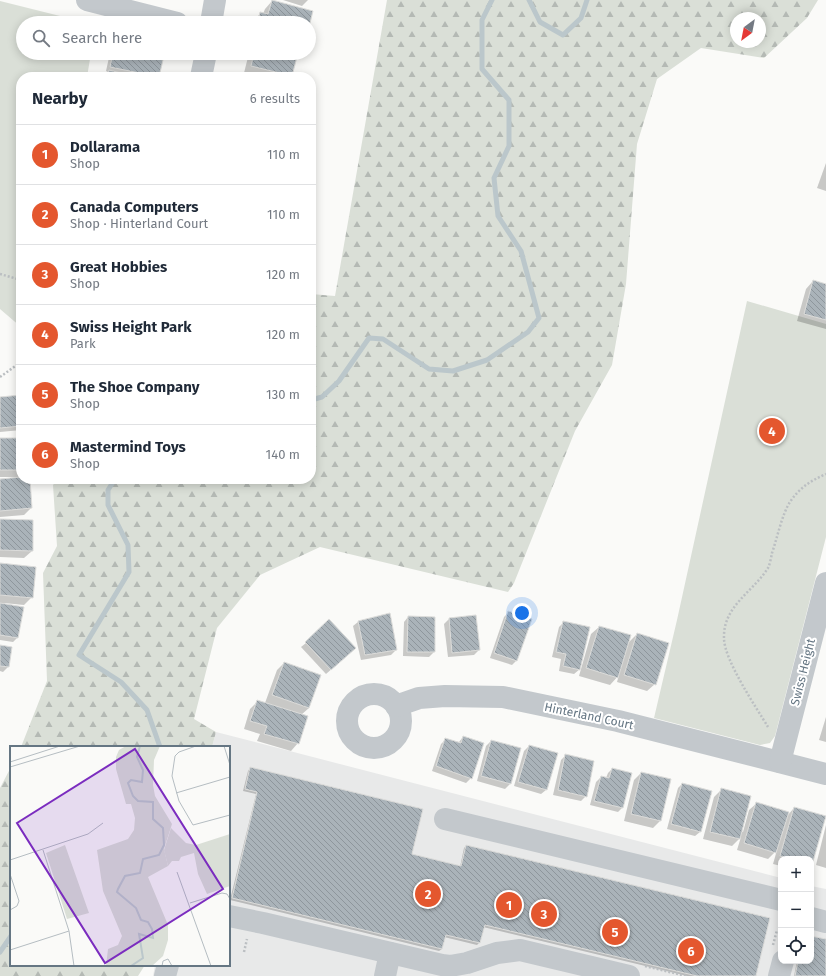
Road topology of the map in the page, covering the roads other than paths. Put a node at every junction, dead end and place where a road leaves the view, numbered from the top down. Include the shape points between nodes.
1 (86, 0) edge
2 (215, 0) edge
3 (149, 16) edge
4 (212, 16) edge
5 (205, 60) edge
6 (202, 72) edge
7 (826, 583) edge
8 (396, 706) dead end
9 (780, 762) junction
10 (826, 774) edge
11 (445, 819) dead end
12 (778, 899) edge
13 (230, 916) edge
14 (814, 919) edge
15 (826, 922) edge
16 (390, 953) junction
17 (781, 964) edge
18 (168, 966) edge
19 (635, 971) edge
20 (165, 976) edge
21 (385, 976) edge
22 (779, 976) edge

1 - 3 street
2 - 4 street
5 - 6 street
7 - 9 street, Swiss Height
8 - 9 street, Hinterland Court via 419,698 503,697 618,721
9 - 10 street, Hinterland Court
11 - 12 street
13 - 16 street
14 - 15 street
16 - 19 street via 450,966 467,964 506,951 520,950
16 - 21 street
17 - 22 street
18 - 20 street

